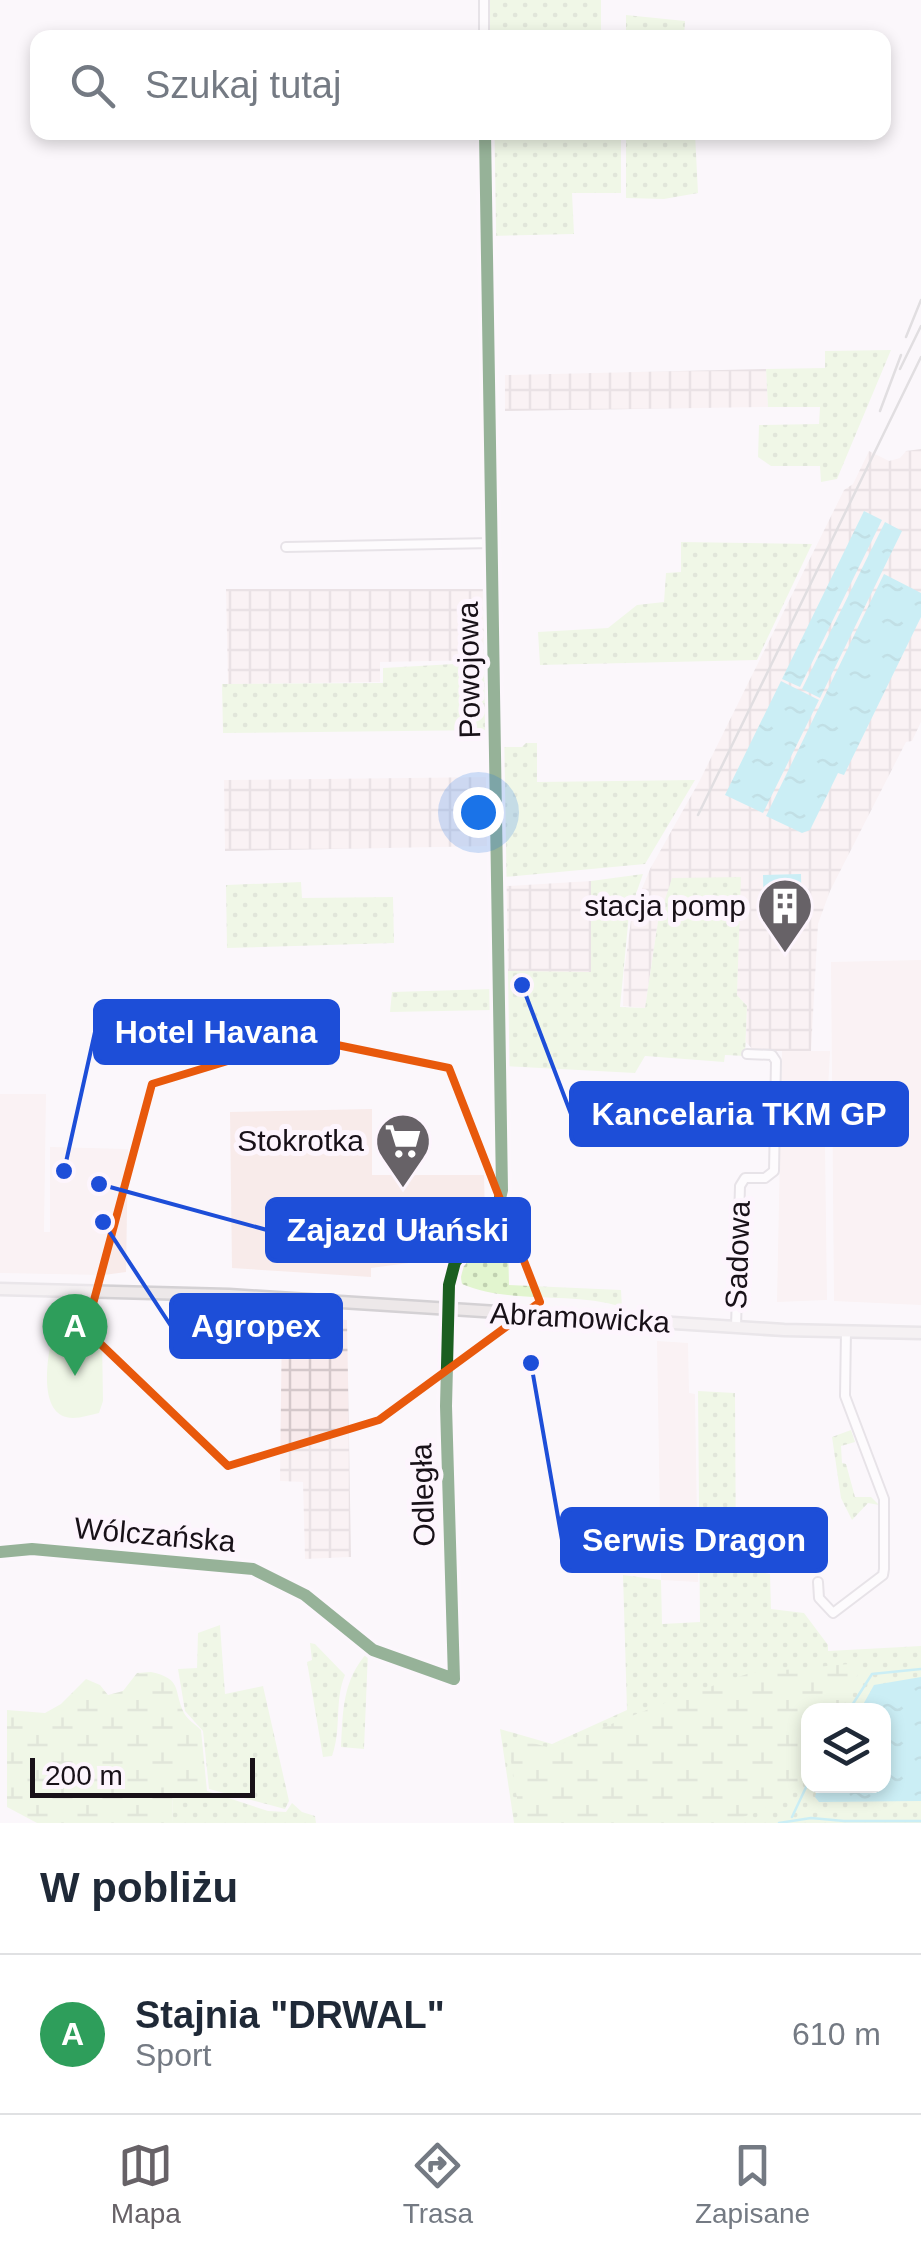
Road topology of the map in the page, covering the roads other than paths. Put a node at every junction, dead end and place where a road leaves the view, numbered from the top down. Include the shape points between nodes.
1 (484, 0) edge
2 (484, 30) edge
3 (485, 140) edge
4 (492, 543) junction
5 (286, 547) dead end
6 (747, 1054) dead end
7 (0, 1289) edge
8 (447, 1310) junction
9 (736, 1327) junction
10 (846, 1331) junction
11 (921, 1333) edge
12 (0, 1552) edge
13 (818, 1582) dead end
14 (454, 1679) joint

1 - 2 street
3 - 4 street, Powojowa
4 - 5 street
4 - 8 street, Powojowa via 502,1190 494,1219 454,1265
6 - 9 street, Sadowa via 776,1061 774,1172 745,1178 740,1186
7 - 8 main road, Abramowicka
8 - 9 main road, Abramowicka
8 - 14 street, Odległa
9 - 10 main road, Abramowicka
10 - 11 main road, Abramowicka
10 - 13 street via 846,1403 884,1499 883,1576 834,1613 818,1598
12 - 14 street, Wólczańska via 32,1548 253,1568 306,1595 373,1650

